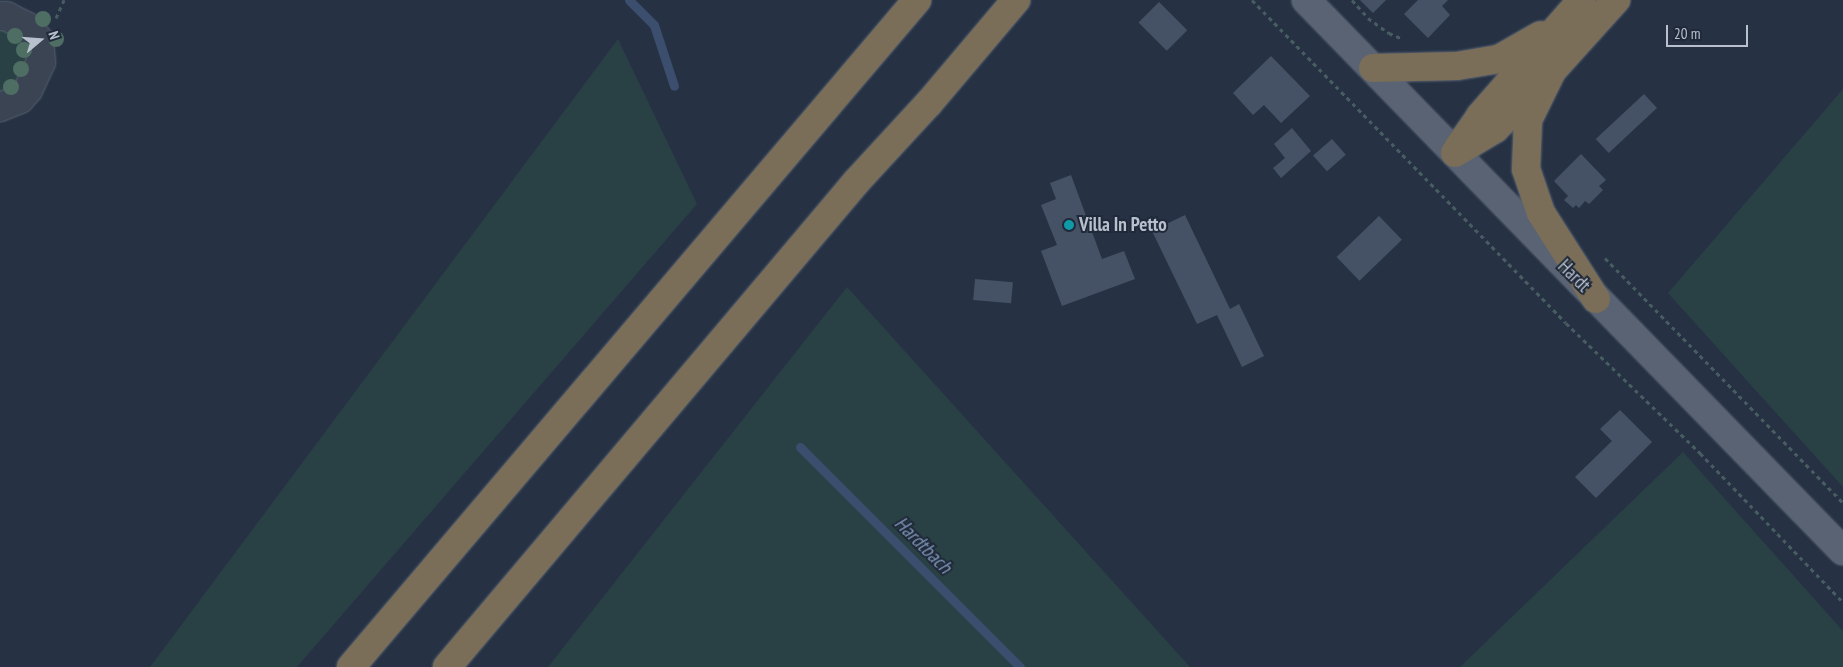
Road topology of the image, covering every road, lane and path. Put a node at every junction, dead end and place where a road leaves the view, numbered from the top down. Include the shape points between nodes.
1 (917, 0) edge
2 (1016, 0) edge
3 (1252, 0) edge
4 (1306, 0) edge
5 (1352, 0) edge
6 (1582, 0) edge
7 (1616, 0) edge
8 (0, 16) edge
9 (1560, 25) junction
10 (1407, 41) dead end
11 (1373, 68) junction
12 (1552, 71) junction
13 (0, 107) edge
14 (1454, 153) junction
15 (1602, 255) dead end
16 (1596, 299) junction
17 (1843, 503) edge
18 (1843, 551) edge
19 (1843, 602) edge
20 (351, 667) edge
21 (447, 667) edge

1 - 20 highway
2 - 21 highway via 857,181
3 - 19 path
4 - 11 main road, Hardt
5 - 10 path via 1368,18
6 - 9 highway
7 - 12 highway
8 - 13 street via 26,26 38,40 41,62 28,90 20,99
9 - 11 highway via 1499,59 1458,66
9 - 14 highway via 1480,116
11 - 14 main road, Hardt
12 - 14 highway via 1495,129
12 - 16 highway via 1528,120 1526,169 1541,213
14 - 16 main road, Hardt
15 - 17 path
16 - 18 main road, Hardt

